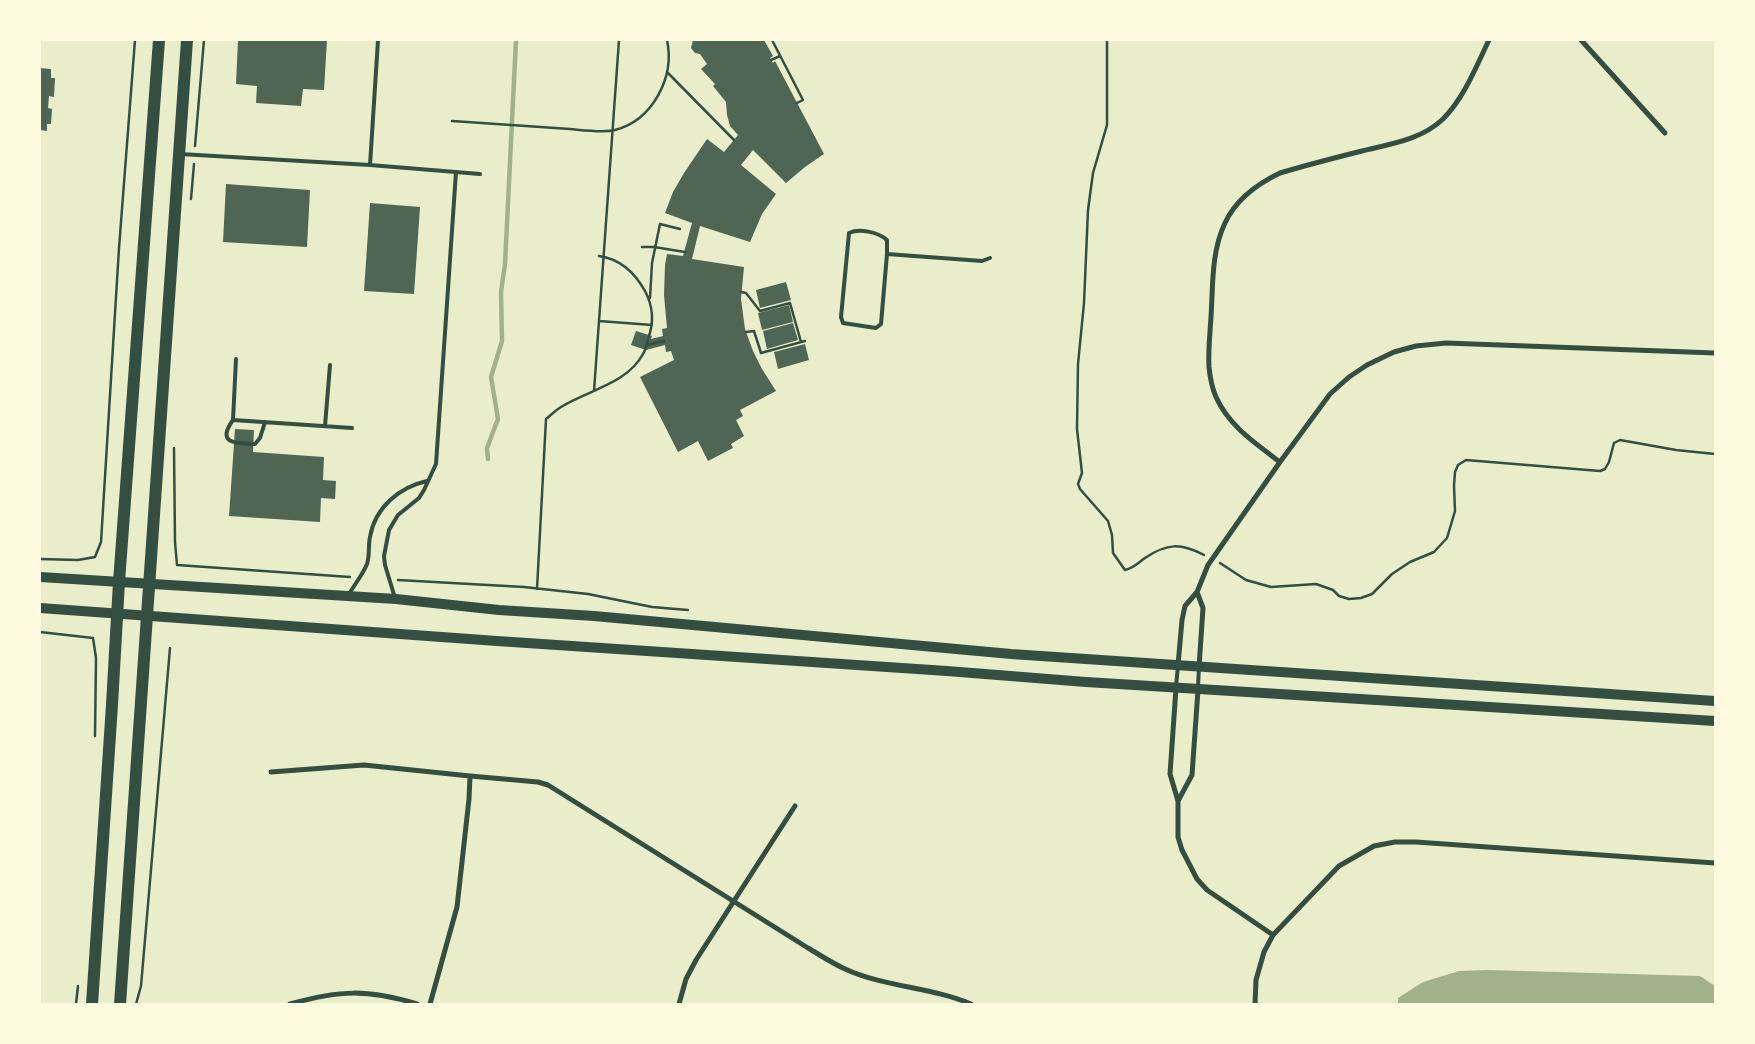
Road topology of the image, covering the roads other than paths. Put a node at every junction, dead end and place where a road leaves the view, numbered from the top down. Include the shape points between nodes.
1 (159, 40) edge
2 (187, 40) edge
3 (378, 40) edge
4 (1489, 40) edge
5 (1581, 40) edge
6 (1666, 133) dead end
7 (178, 154) junction
8 (370, 165) junction
9 (456, 172) junction
10 (480, 174) dead end
11 (888, 254) junction
12 (990, 258) dead end
13 (1715, 352) edge
14 (236, 359) dead end
15 (330, 365) dead end
16 (233, 420) junction
17 (265, 422) junction
18 (325, 426) junction
19 (352, 428) dead end
20 (1280, 462) junction
21 (427, 481) junction
22 (40, 577) edge
23 (119, 582) junction
24 (150, 584) junction
25 (1197, 592) junction
26 (348, 596) junction
27 (396, 599) junction
28 (40, 608) edge
29 (118, 614) junction
30 (148, 616) junction
31 (1178, 666) junction
32 (1199, 667) junction
33 (1176, 688) junction
34 (1198, 690) junction
35 (1715, 701) edge
36 (1715, 721) edge
37 (271, 772) dead end
38 (470, 776) junction
39 (1178, 800) junction
40 (795, 806) dead end
41 (1715, 863) edge
42 (733, 901) junction
43 (1273, 935) junction
44 (92, 1004) edge
45 (120, 1004) edge
46 (290, 1004) edge
47 (417, 1004) edge
48 (430, 1004) edge
49 (679, 1004) edge
50 (971, 1004) edge
51 (1255, 1004) edge

1 - 23 main road
2 - 7 main road
3 - 8 lane
4 - 20 street via 1458,100 1434,126 1402,141 1280,173 1245,196 1225,224 1215,262 1209,358 1213,388 1232,423
5 - 6 street
7 - 8 lane
7 - 24 main road
8 - 9 lane
9 - 10 lane
9 - 21 lane via 436,464
11 - 11 lane via 887,240 882,235 855,230 849,233 840,318 843,323 876,328 880,324
11 - 12 lane via 982,261
13 - 20 street via 1446,343 1404,349 1367,365 1339,386 1320,406
14 - 16 lane
15 - 18 lane
16 - 17 lane
16 - 17 lane via 227,437 232,443 255,444
17 - 18 lane
18 - 19 lane
20 - 25 street via 1212,560
21 - 26 lane via 407,487 383,507 372,528 367,563
21 - 27 lane via 418,498 398,514 389,530 384,556
22 - 23 main road
23 - 24 main road
23 - 29 main road
24 - 26 main road
24 - 30 main road
25 - 31 street via 1185,606
25 - 32 street via 1203,608
26 - 27 main road
27 - 31 main road
28 - 29 main road
29 - 30 main road
29 - 44 main road
30 - 33 main road
30 - 45 main road
31 - 32 main road
31 - 33 lane
32 - 34 lane
32 - 35 main road
33 - 34 main road
33 - 39 street via 1170,774
34 - 36 main road
34 - 39 street via 1192,775
37 - 38 street via 364,765
38 - 42 street via 548,785
38 - 48 street via 457,907
39 - 43 street via 1178,837 1197,878 1207,890
40 - 42 street
41 - 43 street via 1395,842 1374,846 1339,866
42 - 49 street via 686,979
42 - 50 street via 845,969
43 - 51 street via 1256,980
46 - 47 street via 343,992 373,993

